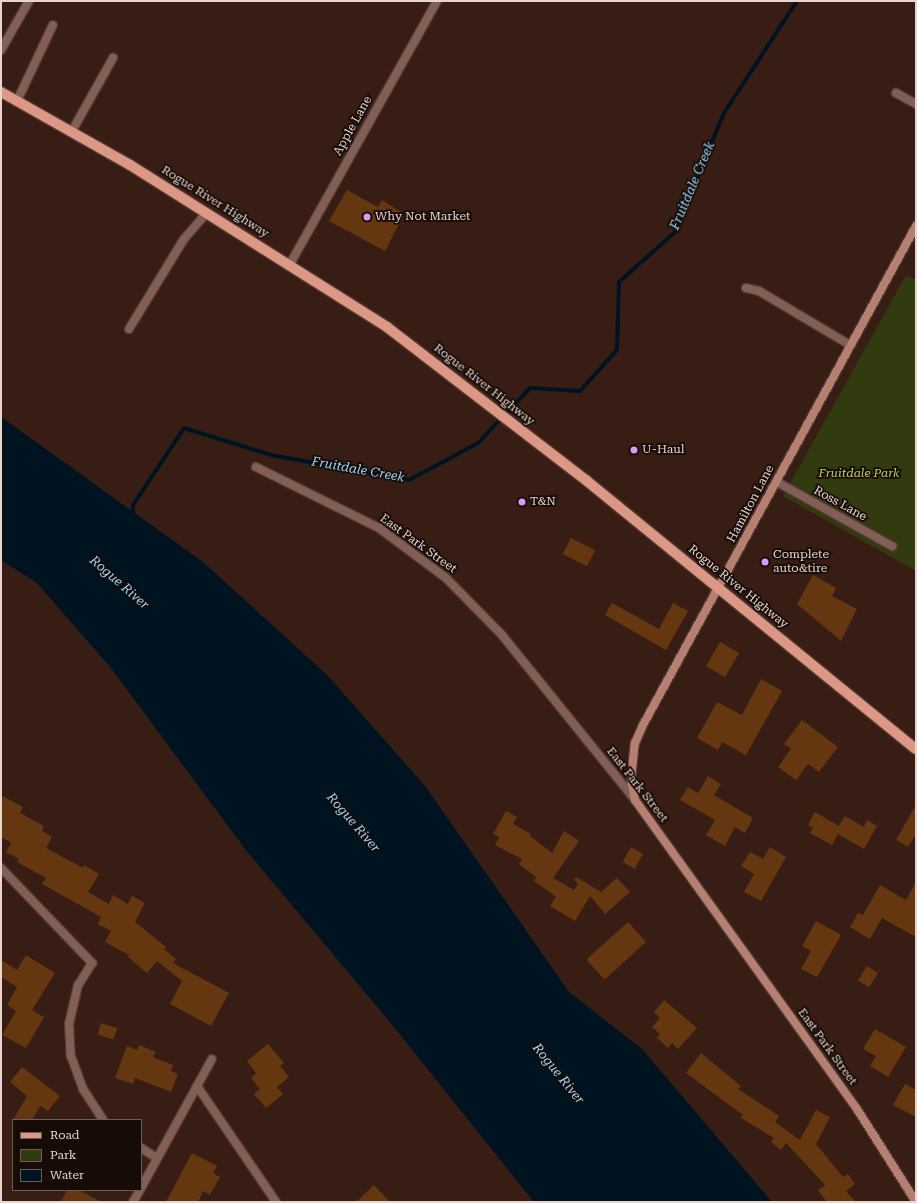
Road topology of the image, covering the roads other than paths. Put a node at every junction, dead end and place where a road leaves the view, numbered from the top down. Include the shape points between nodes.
1 (29, 1) edge
2 (437, 1) edge
3 (53, 25) dead end
4 (1, 50) edge
5 (113, 58) dead end
6 (1, 92) edge
7 (896, 93) dead end
8 (18, 101) junction
9 (916, 104) edge
10 (72, 131) junction
11 (208, 212) junction
12 (916, 226) edge
13 (290, 264) junction
14 (746, 288) dead end
15 (129, 329) dead end
16 (850, 345) junction
17 (256, 468) dead end
18 (777, 482) junction
19 (892, 546) dead end
20 (719, 588) junction
21 (916, 749) edge
22 (635, 800) junction
23 (1, 868) edge
24 (212, 1059) dead end
25 (197, 1086) junction
26 (102, 1119) edge
27 (142, 1149) edge
28 (157, 1158) junction
29 (142, 1185) edge
30 (139, 1191) edge
31 (133, 1202) edge
32 (276, 1202) edge
33 (916, 1202) edge

1 - 4 street
2 - 13 street, Apple Lane
3 - 8 street
5 - 10 street
6 - 8 main road, Rogue River Highway
7 - 9 street
8 - 10 main road, Rogue River Highway
10 - 11 main road, Rogue River Highway
11 - 13 main road, Rogue River Highway
11 - 15 street via 184,238
12 - 16 street, Hamilton Lane
13 - 20 main road, Rogue River Highway via 427,356
14 - 16 street via 759,291
16 - 18 street, Hamilton Lane
17 - 22 street, East Park Street via 379,528 446,578 502,635
18 - 19 street, Ross Lane
18 - 20 street, Hamilton Lane
20 - 21 main road, Rogue River Highway
20 - 22 street, Hamilton Lane via 642,726 632,761 631,779
22 - 33 street, East Park Street via 857,1109
23 - 26 street via 92,963 76,992 70,1024 71,1056 83,1089
24 - 25 street
25 - 28 street
25 - 32 street
27 - 28 street
28 - 29 street
30 - 31 street

